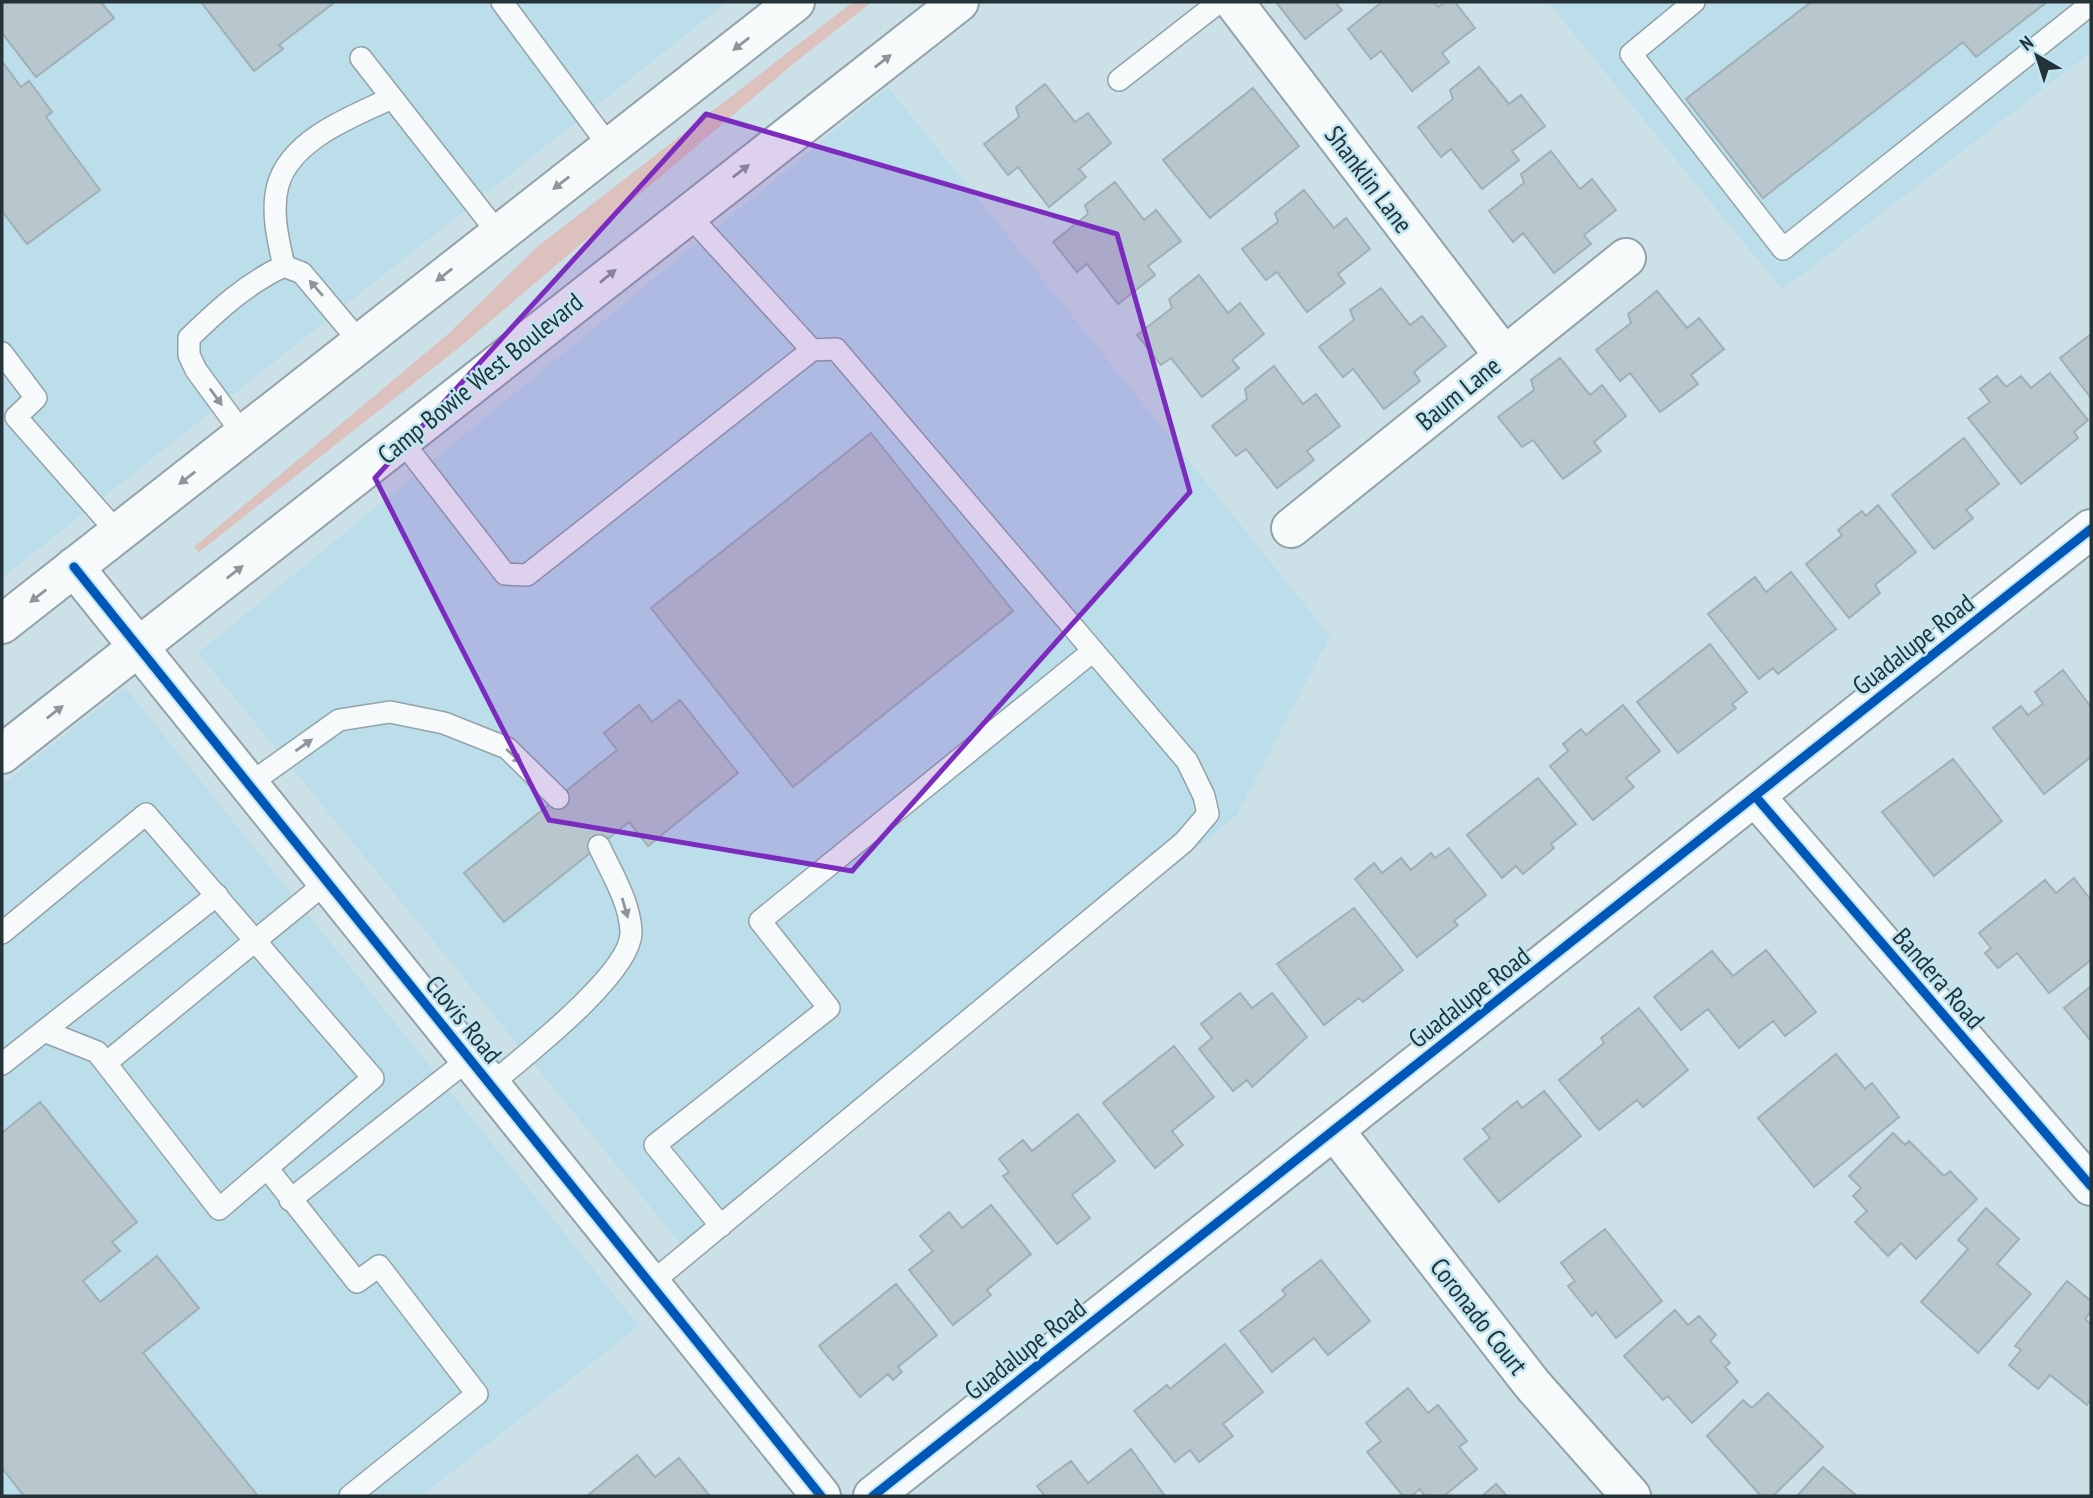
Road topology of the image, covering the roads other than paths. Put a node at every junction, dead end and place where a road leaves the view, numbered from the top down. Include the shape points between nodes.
1 (502, 2) edge
2 (795, 2) edge
3 (958, 2) edge
4 (1219, 2) edge
5 (1234, 2) edge
6 (1694, 2) edge
7 (2091, 4) edge
8 (361, 58) dead end
9 (1119, 80) dead end
10 (392, 98) junction
11 (610, 146) junction
12 (687, 213) junction
13 (498, 233) junction
14 (1626, 258) dead end
15 (284, 266) junction
16 (359, 341) junction
17 (812, 349) junction
18 (2, 353) edge
19 (1504, 356) junction
20 (9, 423) edge
21 (243, 434) junction
22 (402, 441) junction
23 (1291, 528) dead end
24 (2091, 529) edge
25 (118, 533) junction
26 (74, 568) junction
27 (2, 624) edge
28 (138, 648) junction
29 (1093, 651) junction
30 (2, 754) edge
31 (248, 785) junction
32 (1755, 796) junction
33 (558, 798) dead end
34 (598, 846) dead end
35 (327, 882) junction
36 (217, 895) junction
37 (2, 933) edge
38 (254, 939) junction
39 (44, 1031) junction
40 (106, 1063) junction
41 (2, 1064) edge
42 (480, 1072) junction
43 (1335, 1130) junction
44 (267, 1168) junction
45 (2091, 1186) edge
46 (290, 1200) junction
47 (721, 1226) junction
48 (650, 1284) junction
49 (350, 1496) edge
50 (821, 1496) edge
51 (873, 1496) edge
52 (1631, 1496) edge

1 - 11 lane
2 -> 11 street
12 -> 3 street, Camp Bowie West Boulevard
4 - 9 lane
5 - 19 street, Shanklin Lane
6 - 7 lane via 1631,54 1783,249
8 - 10 lane
10 - 13 lane
10 - 15 lane via 348,118 309,143 288,164 278,185 276,229
11 -> 13 street
12 - 17 lane
22 -> 12 street, Camp Bowie West Boulevard
13 -> 16 street
14 - 19 street, Baum Lane
16 -> 15 lane via 302,273
15 -> 21 lane via 262,276 189,338 189,355 197,370
16 - 21 street
17 - 22 lane via 527,575 505,574
17 - 29 lane via 836,349
18 - 20 lane via 36,398
19 - 23 street, Baum Lane
20 - 25 lane
21 -> 25 street
28 -> 22 street, Camp Bowie West Boulevard
24 - 32 street, Guadalupe Road
25 - 26 street
26 -> 27 street
26 - 28 street, Clovis Road
30 -> 28 street, Camp Bowie West Boulevard
28 - 31 street, Clovis Road
29 - 47 lane via 1187,761 1208,814 1184,842
29 - 47 lane via 760,921 829,1008 655,1145
31 -> 33 lane via 339,720 390,712 444,723 507,748
31 - 35 street, Clovis Road
32 - 43 street, Guadalupe Road
32 - 45 street, Bandera Road
34 -> 42 lane via 625,904 631,933 624,955 598,989
35 - 38 lane
35 - 42 street, Clovis Road
36 - 37 lane via 146,814
36 - 38 lane
36 - 39 lane
38 - 40 lane
38 - 44 lane via 373,1077
39 - 40 lane via 97,1052
39 - 41 lane
40 - 44 lane via 219,1209
42 - 46 lane
42 - 48 street, Clovis Road
43 - 51 street, Guadalupe Road
43 - 52 street, Coronado Court via 1532,1384
44 - 46 lane
46 - 49 lane via 357,1282 379,1266 477,1394
47 - 48 lane
48 - 50 street, Clovis Road

